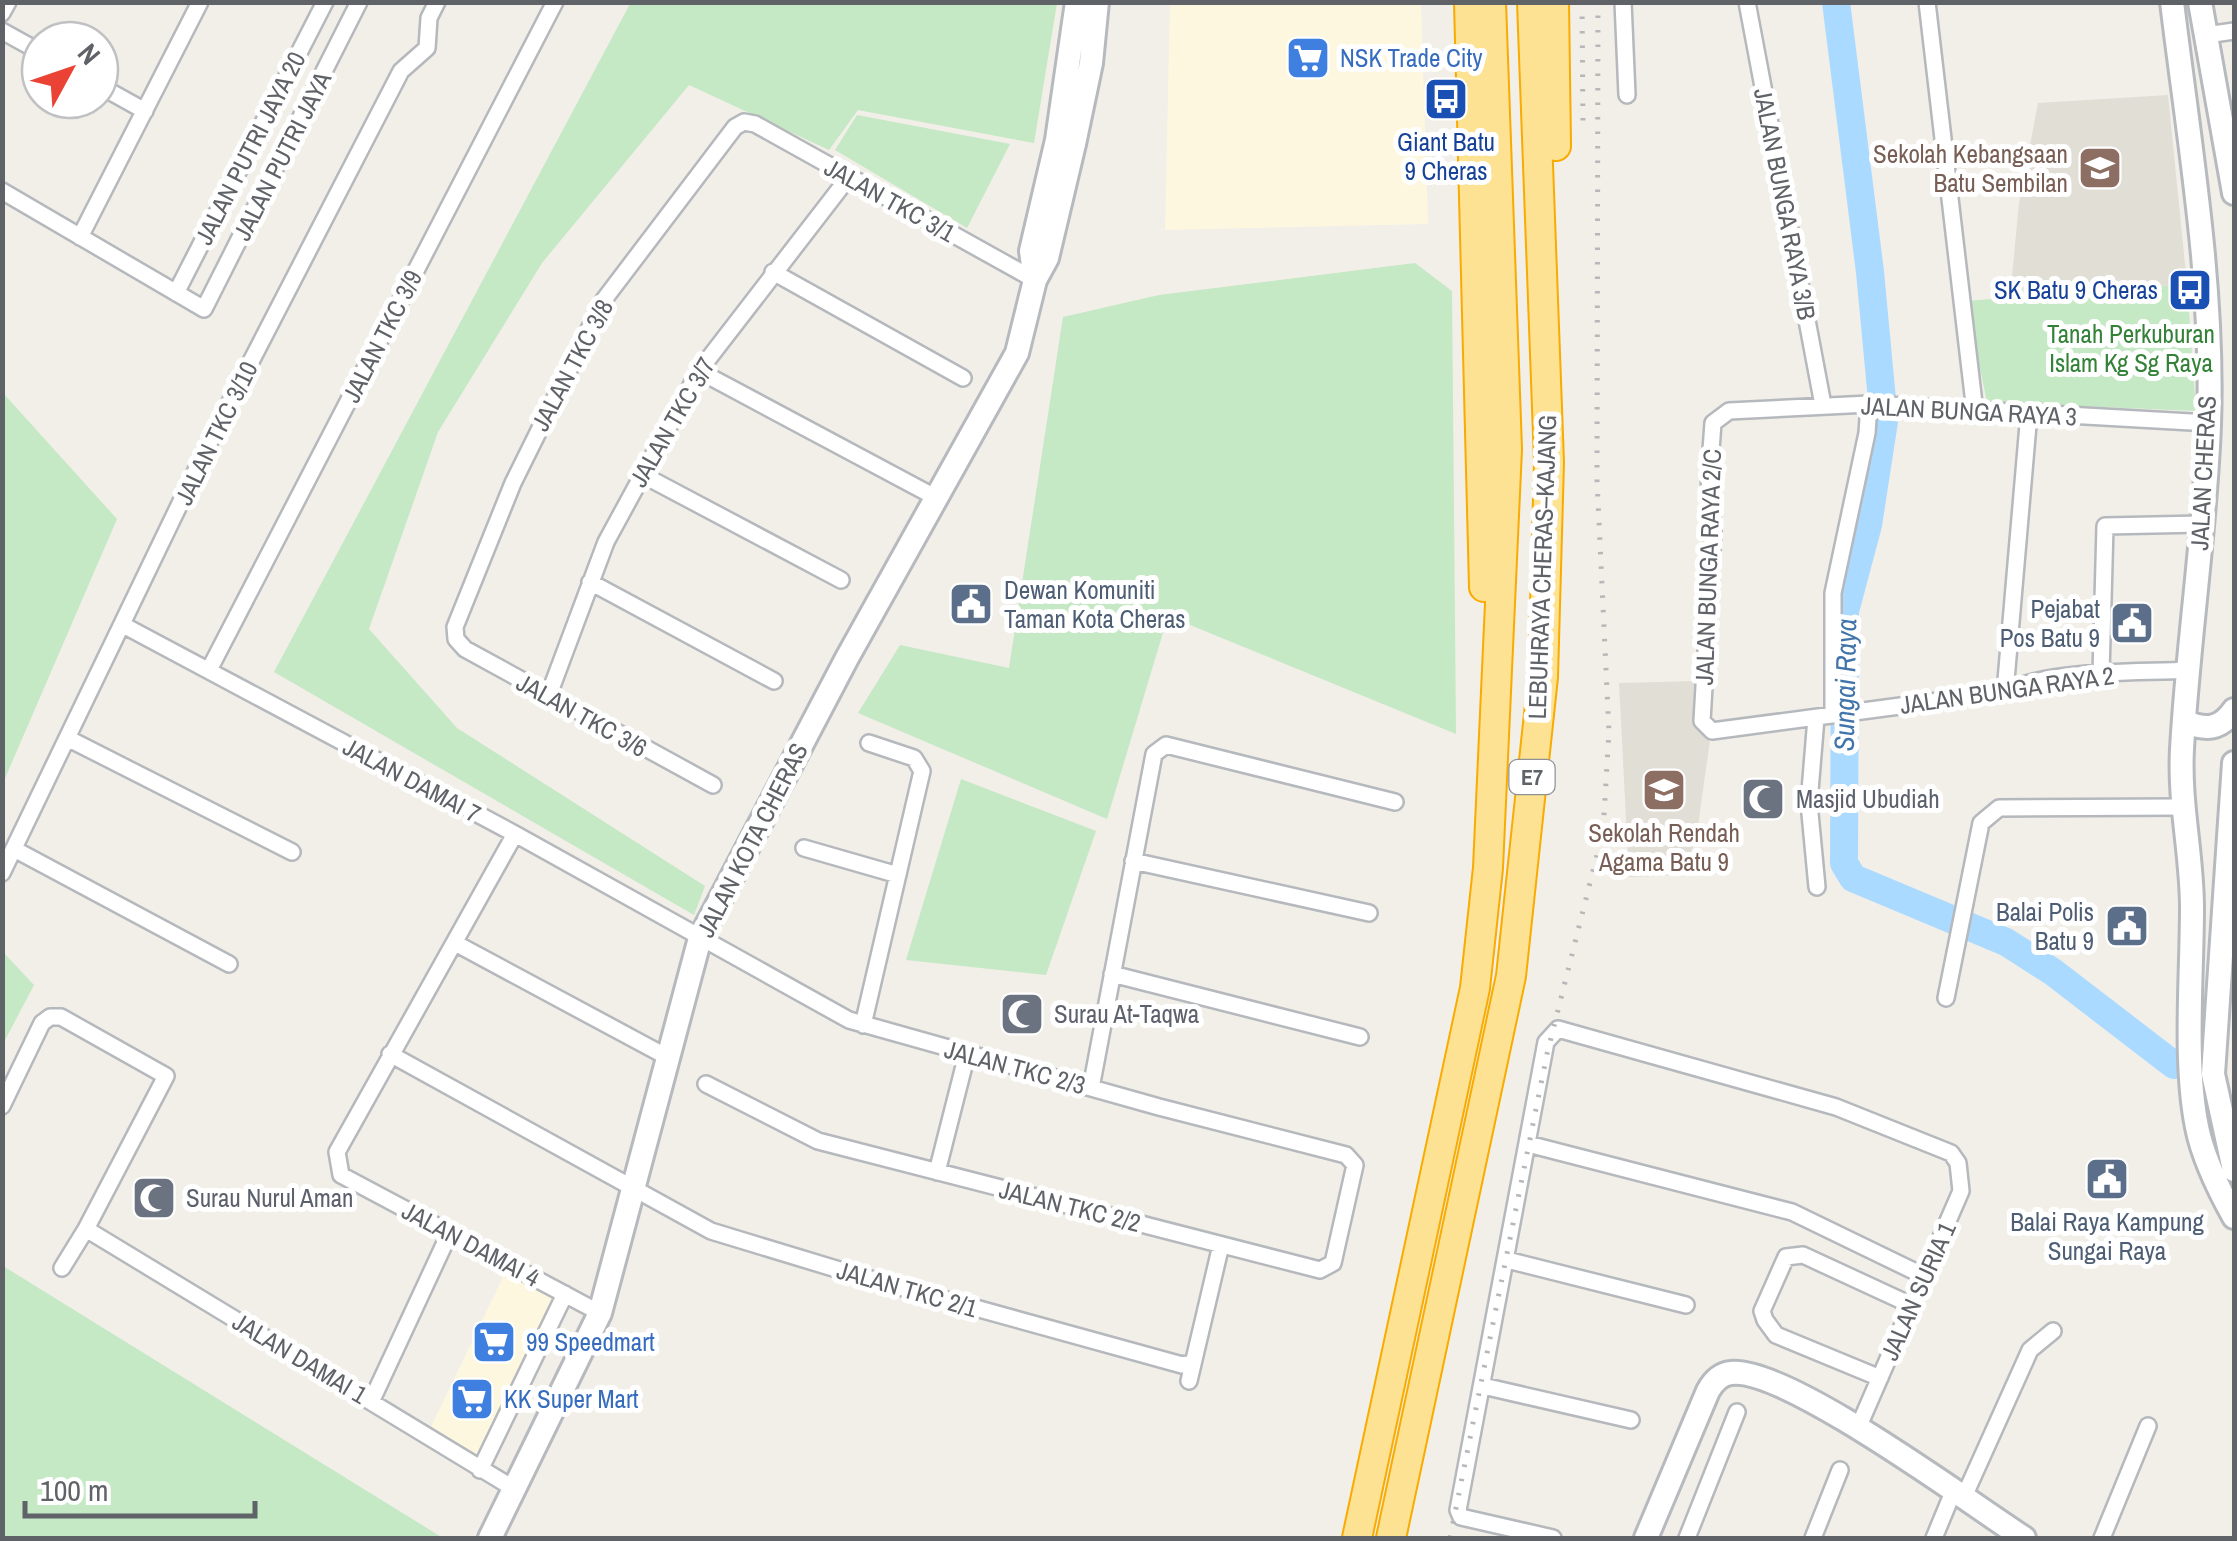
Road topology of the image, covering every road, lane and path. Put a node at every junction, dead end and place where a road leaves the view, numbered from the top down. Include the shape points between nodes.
1 (8, 2) edge
2 (200, 2) edge
3 (325, 2) edge
4 (359, 2) edge
5 (437, 2) edge
6 (555, 2) edge
7 (1077, 2) edge
8 (1097, 2) edge
9 (1469, 2) edge
10 (1492, 2) edge
11 (1532, 2) edge
12 (1554, 2) edge
13 (1623, 2) edge
14 (1747, 2) edge
15 (1928, 2) edge
16 (2172, 2) edge
17 (2200, 2) edge
18 (2, 14) edge
19 (2234, 31) edge
20 (2206, 36) junction
21 (1627, 95) dead end
22 (120, 97) edge
23 (145, 111) junction
24 (744, 122) joint
25 (848, 178) junction
26 (2, 192) edge
27 (2234, 193) edge
28 (80, 237) junction
29 (773, 272) junction
30 (1035, 280) junction
31 (176, 293) junction
32 (699, 370) junction
33 (963, 378) dead end
34 (1869, 404) junction
35 (1823, 405) junction
36 (1730, 411) joint
37 (1975, 412) junction
38 (2029, 413) junction
39 (2209, 423) junction
40 (1549, 462) junction
41 (641, 474) junction
42 (935, 497) junction
43 (2202, 524) junction
44 (842, 580) dead end
45 (590, 582) junction
46 (123, 625) junction
47 (456, 639) joint
48 (209, 670) junction
49 (2189, 670) junction
50 (2102, 674) junction
51 (774, 681) dead end
52 (2005, 692) junction
53 (548, 697) junction
54 (2234, 710) edge
55 (1837, 714) junction
56 (1816, 718) junction
57 (2185, 722) junction
58 (1708, 729) joint
59 (70, 739) junction
60 (869, 743) dead end
61 (2234, 763) edge
62 (713, 786) dead end
63 (1395, 802) dead end
64 (2181, 807) junction
65 (516, 834) junction
66 (804, 848) dead end
67 (14, 849) junction
68 (292, 852) dead end
69 (1134, 861) junction
70 (1488, 868) junction
71 (2, 873) edge
72 (898, 875) junction
73 (1817, 887) dead end
74 (1369, 914) dead end
75 (2230, 923) edge
76 (700, 938) junction
77 (455, 944) junction
78 (2191, 944) junction
79 (229, 964) dead end
80 (1112, 974) junction
81 (1946, 998) dead end
82 (2234, 998) edge
83 (864, 1026) junction
84 (2215, 1027) junction
85 (1360, 1037) dead end
86 (390, 1054) junction
87 (967, 1054) junction
88 (669, 1058) junction
89 (706, 1084) dead end
90 (1091, 1088) junction
91 (2, 1106) edge
92 (1528, 1144) junction
93 (1346, 1155) joint
94 (2234, 1170) edge
95 (938, 1172) junction
96 (633, 1186) junction
97 (2234, 1217) edge
98 (86, 1229) junction
99 (450, 1232) junction
100 (1221, 1245) junction
101 (1507, 1260) junction
102 (62, 1268) dead end
103 (1924, 1276) junction
104 (566, 1294) junction
105 (1686, 1305) dead end
106 (1911, 1305) junction
107 (600, 1313) junction
108 (2052, 1331) dead end
109 (1192, 1363) junction
110 (1880, 1378) junction
111 (1189, 1381) dead end
112 (1483, 1386) junction
113 (371, 1402) junction
114 (1737, 1412) dead end
115 (1631, 1420) dead end
116 (2148, 1426) dead end
117 (1858, 1428) junction
118 (480, 1470) junction
119 (1840, 1470) dead end
120 (512, 1488) junction
121 (1958, 1495) junction
122 (490, 1538) edge
123 (1357, 1538) edge
124 (1391, 1538) edge
125 (1552, 1538) edge
126 (1646, 1538) edge
127 (1687, 1538) edge
128 (1814, 1538) edge
129 (1934, 1538) edge
130 (2024, 1538) edge
131 (2102, 1538) edge

1 - 18 street
2 - 23 street
3 - 31 street, JALAN PUTRI JAYA 20
4 - 31 street, JALAN PUTRI JAYA via 204,309
5 - 46 street, JALAN TKC 3/10 via 427,48 400,71
6 - 48 street, JALAN TKC 3/9
7 - 30 street, JALAN KOTA CHERAS via 1057,140 1031,252
8 - 30 street, JALAN KOTA CHERAS via 1074,144 1048,258
9 - 70 highway
10 - 70 highway, LEBUHRAYA CHERAS–KAJANG / E7 via 1507,450
11 - 40 highway, LEBUHRAYA CHERAS–KAJANG / E7
12 - 40 highway via 1559,416
13 - 21 street
14 - 35 street, JALAN BUNGA RAYA 3/B
15 - 37 street
16 - 39 street, JALAN CHERAS via 2205,288
17 - 20 street
19 - 20 street
20 - 27 street
22 - 23 street
23 - 28 street
24 - 25 street, JALAN TKC 3/1
24 - 47 street, JALAN TKC 3/8 via 603,301 513,483
25 - 29 street, JALAN TKC 3/7
25 - 30 street, JALAN TKC 3/1
26 - 28 street
28 - 31 street
29 - 32 street, JALAN TKC 3/7
29 - 33 street
30 - 42 street, JALAN KOTA CHERAS via 1017,353
32 - 41 street, JALAN TKC 3/7
32 - 42 street
34 - 35 street, JALAN BUNGA RAYA 3
34 - 37 street, JALAN BUNGA RAYA 3
34 - 55 street via 1833,593
35 - 36 street, JALAN BUNGA RAYA 3
36 - 58 street, JALAN BUNGA RAYA 2/C via 1713,423 1708,477 1713,531 1702,720
37 - 38 street, JALAN BUNGA RAYA 3
38 - 39 street, JALAN BUNGA RAYA 3
38 - 52 street
39 - 43 street, JALAN CHERAS
40 - 124 highway, LEBUHRAYA CHERAS–KAJANG / E7 via 1543,677 1510,976
41 - 44 street
41 - 45 street, JALAN TKC 3/7
42 - 76 street, JALAN KOTA CHERAS
43 - 49 street, JALAN CHERAS
43 - 50 street via 2105,526
45 - 51 street
45 - 53 street, JALAN TKC 3/7
46 - 48 street, JALAN DAMAI 7
46 - 59 street, JALAN TKC 3/10
47 - 53 street, JALAN TKC 3/6
48 - 65 street, JALAN DAMAI 7
49 - 50 street, JALAN BUNGA RAYA 2
49 - 57 street, JALAN CHERAS
50 - 52 street, JALAN BUNGA RAYA 2
52 - 55 street, JALAN BUNGA RAYA 2
53 - 62 street, JALAN TKC 3/6
54 - 57 street via 2211,728
55 - 56 street, JALAN BUNGA RAYA 2
56 - 58 street, JALAN BUNGA RAYA 2
56 - 73 street via 1809,804
57 - 64 street, JALAN CHERAS
59 - 67 street, JALAN TKC 3/10
59 - 68 street
60 - 72 street via 914,758 922,772
61 - 75 street
63 - 69 street via 1166,745 1154,754
64 - 75 street via 2211,899
64 - 78 street, JALAN CHERAS
64 - 81 street via 1991,811 1982,823
65 - 76 street, JALAN DAMAI 7
65 - 77 street
66 - 72 street
67 - 71 street, JALAN TKC 3/10
67 - 79 street
69 - 74 street
69 - 80 street
70 - 123 highway, LEBUHRAYA CHERAS–KAJANG / E7 via 1474,988
72 - 83 street
75 - 78 street
75 - 84 street
76 - 83 street, JALAN TKC 2/3
76 - 88 street, JALAN KOTA CHERAS
77 - 86 street
77 - 88 street
78 - 97 street, JALAN CHERAS via 2197,1128
80 - 85 street
80 - 90 street
82 - 84 street
83 - 87 street, JALAN TKC 2/3
84 - 94 street via 2213,1074
86 - 96 street, JALAN TKC 2/1
86 - 99 street, JALAN DAMAI 4 via 337,1152 341,1175
87 - 90 street, JALAN TKC 2/3
87 - 95 street
88 - 96 street, JALAN KOTA CHERAS
89 - 95 street, JALAN TKC 2/2 via 818,1141
90 - 93 street, JALAN TKC 2/3
91 - 98 street via 50,1017 166,1076
92 - 101 street
92 - 103 street via 1792,1212
92 - 103 street, JALAN SURIA 1 via 1546,1042 1558,1029 1836,1107 1951,1153 1958,1163 1961,1190
93 - 100 street, JALAN TKC 2/2 via 1355,1165 1333,1264 1320,1270
95 - 100 street, JALAN TKC 2/2
96 - 107 street, JALAN KOTA CHERAS
96 - 109 street, JALAN TKC 2/1 via 712,1232 1044,1328
98 - 102 street
98 - 113 street, JALAN DAMAI 1
99 - 104 street, JALAN DAMAI 4
99 - 113 street
100 - 109 street
101 - 105 street
101 - 112 street
103 - 106 street, JALAN SURIA 1
104 - 107 street, JALAN DAMAI 4
104 - 118 street
106 - 110 street, JALAN SURIA 1
106 - 110 street via 1803,1255 1786,1257 1762,1311 1776,1335
107 - 120 street, JALAN KOTA CHERAS
108 - 121 street via 2030,1350
109 - 111 street
110 - 117 street, JALAN SURIA 1
112 - 115 street
112 - 125 street via 1458,1514
113 - 118 street, JALAN DAMAI 1
114 - 127 street
116 - 131 street
117 - 121 street
117 - 126 street via 1792,1391 1747,1374 1722,1376 1708,1391
118 - 120 street, JALAN DAMAI 1
119 - 128 street
120 - 122 street, JALAN KOTA CHERAS
121 - 129 street
121 - 130 street

